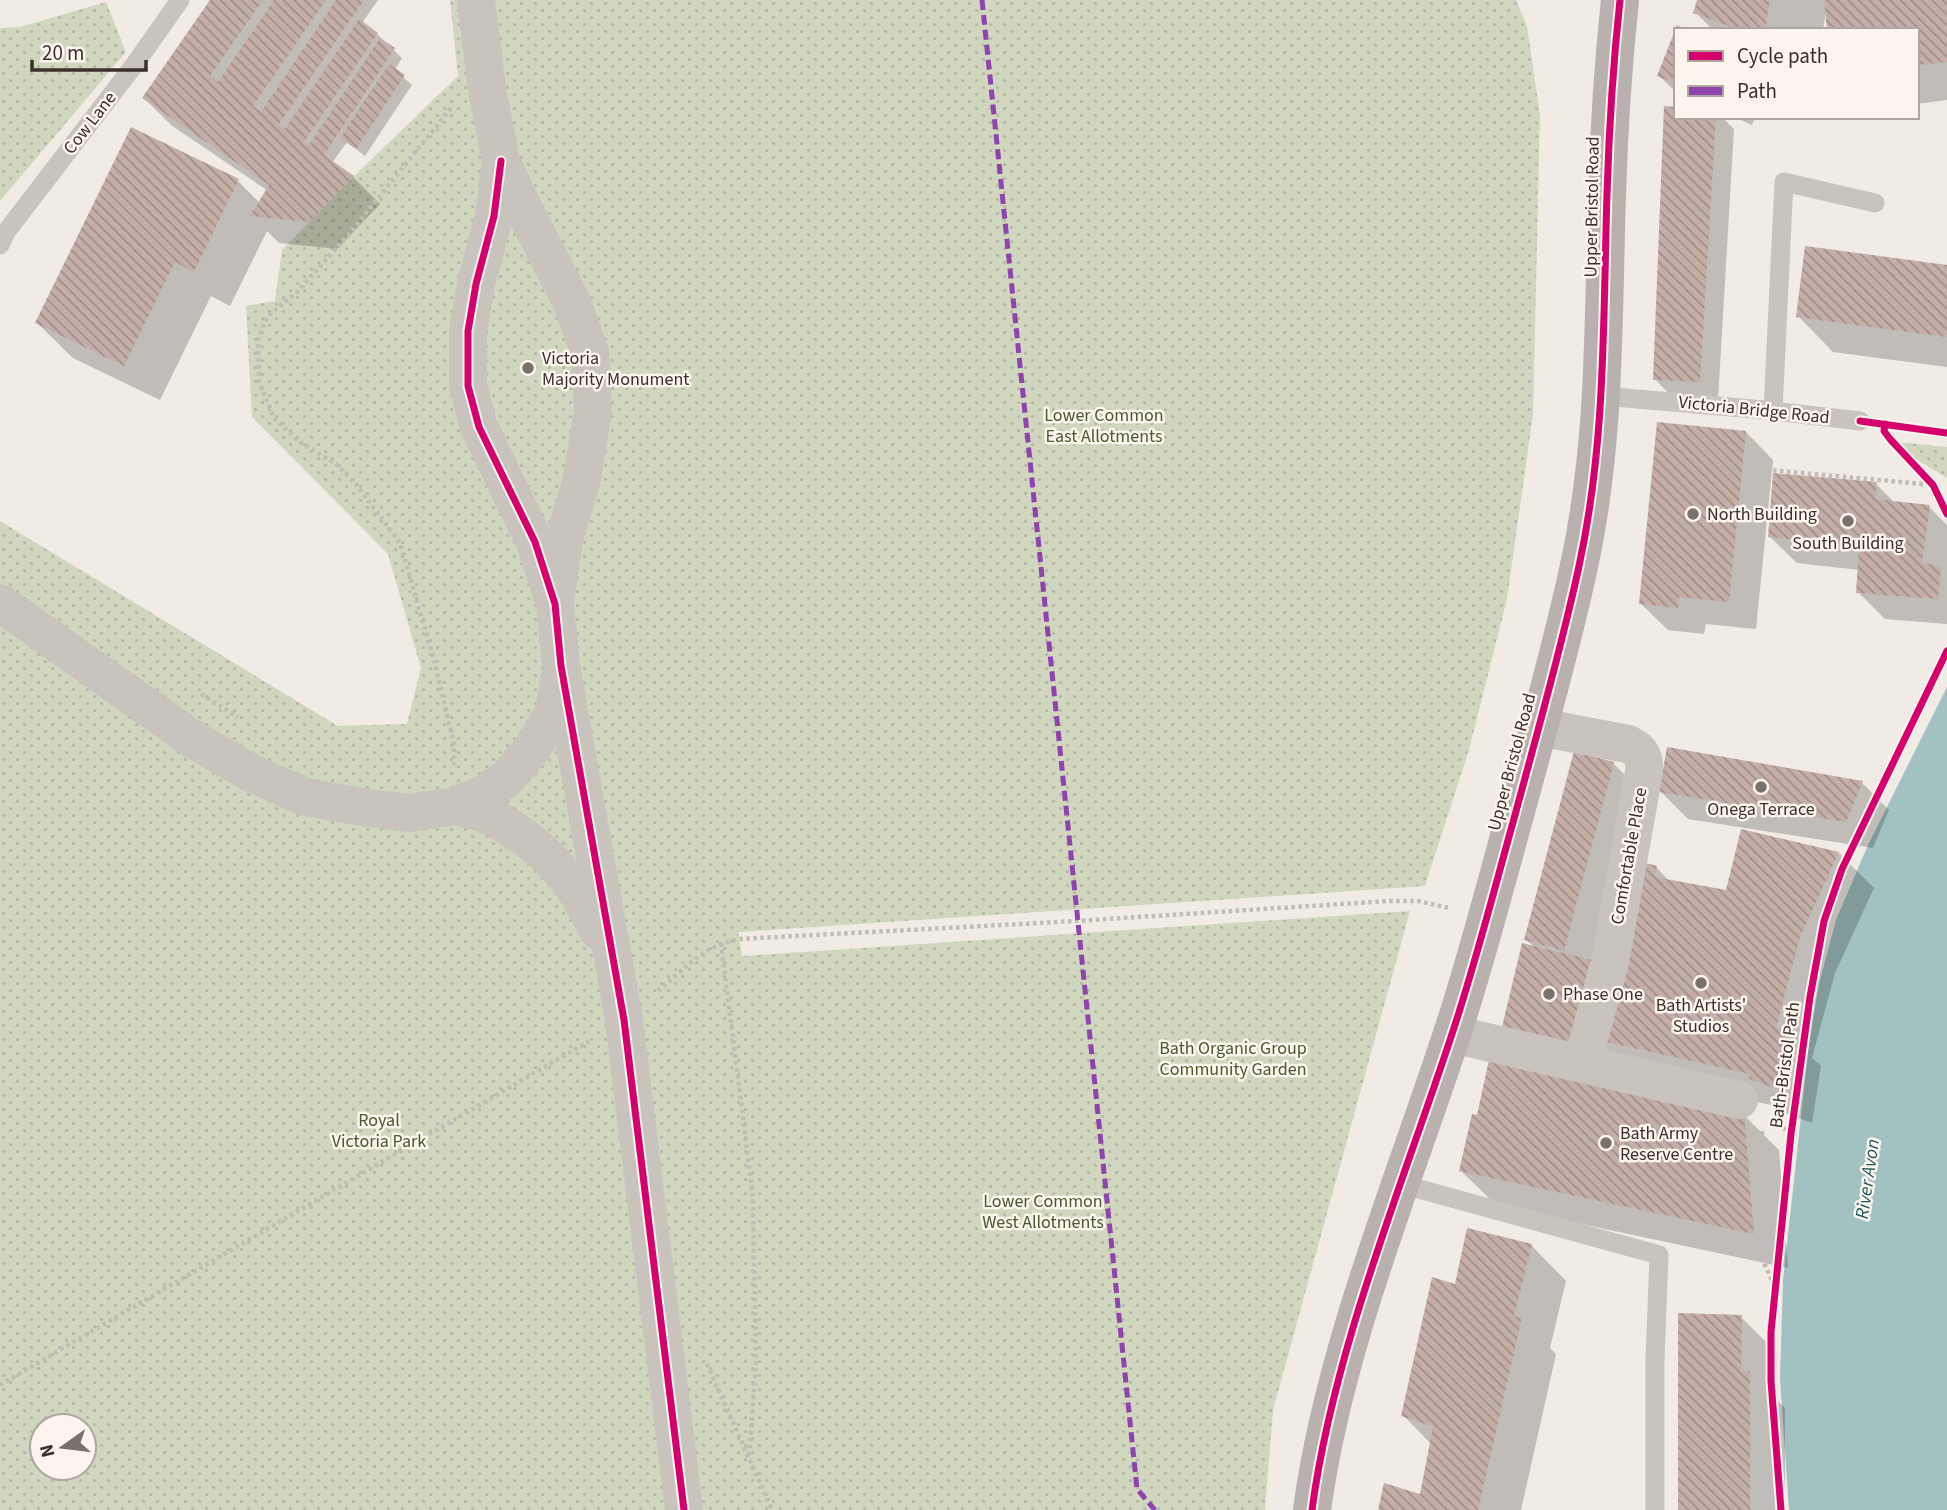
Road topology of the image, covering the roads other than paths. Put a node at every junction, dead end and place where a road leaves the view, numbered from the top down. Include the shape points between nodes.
1 (180, 0) edge
2 (476, 0) edge
3 (1620, 0) edge
4 (501, 161) junction
5 (1875, 203) dead end
6 (0, 245) edge
7 (1602, 396) junction
8 (1773, 411) junction
9 (1860, 421) dead end
10 (0, 603) edge
11 (555, 604) junction
12 (561, 666) junction
13 (1539, 727) junction
14 (452, 790) junction
15 (615, 968) junction
16 (1452, 1034) junction
17 (1582, 1064) junction
18 (1748, 1110) road end
19 (1401, 1184) junction
20 (684, 1510) edge
21 (1312, 1510) edge
22 (1655, 1510) edge

1 - 6 lane, Cow Lane
2 - 4 street
3 - 7 main road, Upper Bristol Road via 1612,67
4 - 11 street via 494,216 468,331 468,386 479,427 535,542
4 - 11 street via 572,302 590,353 593,412 581,483 564,539
5 - 8 lane via 1784,182
7 - 8 lane, Victoria Bridge Road
7 - 13 main road, Upper Bristol Road via 1579,565
8 - 9 lane, Victoria Bridge Road
10 - 14 street via 194,740 305,797 409,813
11 - 12 street
12 - 14 street via 554,712 508,777 482,795
12 - 15 street
13 - 16 main road, Upper Bristol Road
13 - 17 street, Comfortable Place via 1628,744 1639,749 1645,760 1610,962
14 - 15 street via 534,845 568,877
15 - 20 street
16 - 17 street
16 - 19 main road, Upper Bristol Road
17 - 18 street
19 - 21 main road, Upper Bristol Road via 1352,1331
19 - 22 lane via 1659,1255

